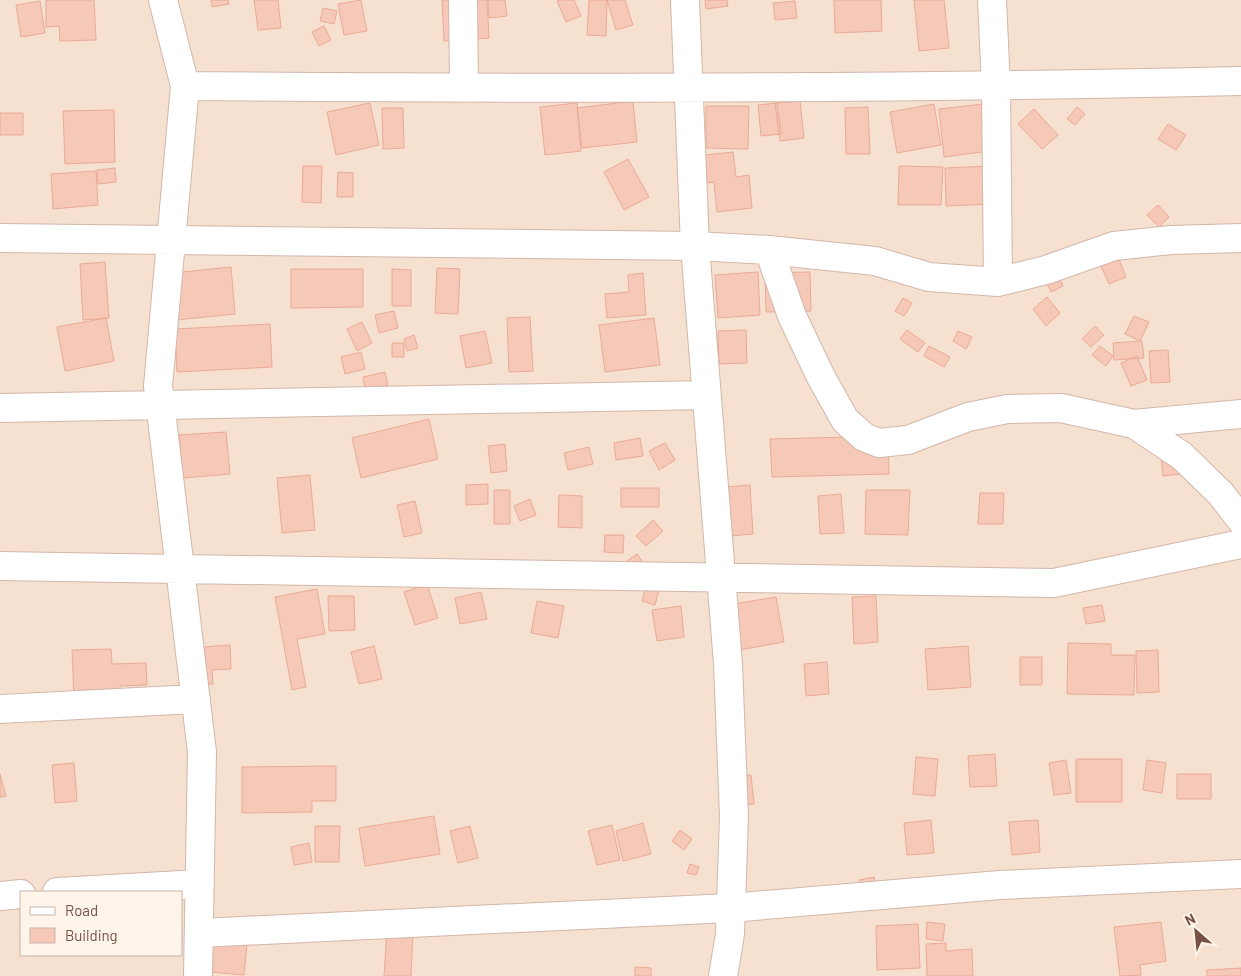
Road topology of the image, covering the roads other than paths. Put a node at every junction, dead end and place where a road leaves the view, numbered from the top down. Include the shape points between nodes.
1 (164, 0) edge
2 (463, 0) edge
3 (684, 0) edge
4 (992, 0) edge
5 (1241, 81) edge
6 (185, 86) junction
7 (996, 86) junction
8 (464, 88) junction
9 (689, 88) junction
10 (0, 238) edge
11 (1241, 238) edge
12 (171, 240) junction
13 (695, 246) junction
14 (769, 250) junction
15 (998, 282) junction
16 (706, 395) junction
17 (160, 405) junction
18 (0, 408) edge
19 (1241, 414) edge
20 (1134, 424) junction
21 (1241, 520) edge
22 (1241, 544) edge
23 (0, 566) edge
24 (181, 568) junction
25 (721, 577) junction
26 (196, 699) junction
27 (0, 709) edge
28 (1241, 874) edge
29 (200, 884) junction
30 (76, 891) edge
31 (20, 894) edge
32 (0, 896) edge
33 (730, 908) junction
34 (199, 933) junction
35 (198, 976) edge
36 (723, 976) edge

1 - 6 street
2 - 8 street
3 - 9 street
4 - 7 street
5 - 7 street
6 - 8 street
6 - 12 street
7 - 9 street
7 - 15 street
8 - 9 street
9 - 13 street
10 - 12 street
11 - 15 street via 1114,246 1046,270
12 - 13 street
12 - 17 street via 158,386
13 - 14 street
13 - 16 street
14 - 15 street via 876,261 929,277
14 - 20 street via 792,316 820,377 845,420 864,436 879,443 908,440 968,417 1008,409 1061,408
16 - 17 street
16 - 25 street
17 - 18 street
17 - 24 street
19 - 20 street
20 - 21 street via 1182,456 1221,494
22 - 25 street via 1054,583
23 - 24 street
24 - 25 street
24 - 26 street
25 - 33 street via 734,816
26 - 27 street
26 - 29 street via 202,752
28 - 33 street via 1000,885
29 - 30 street
29 - 34 street
31 - 32 street
33 - 34 street
33 - 36 street via 730,934
34 - 35 street

